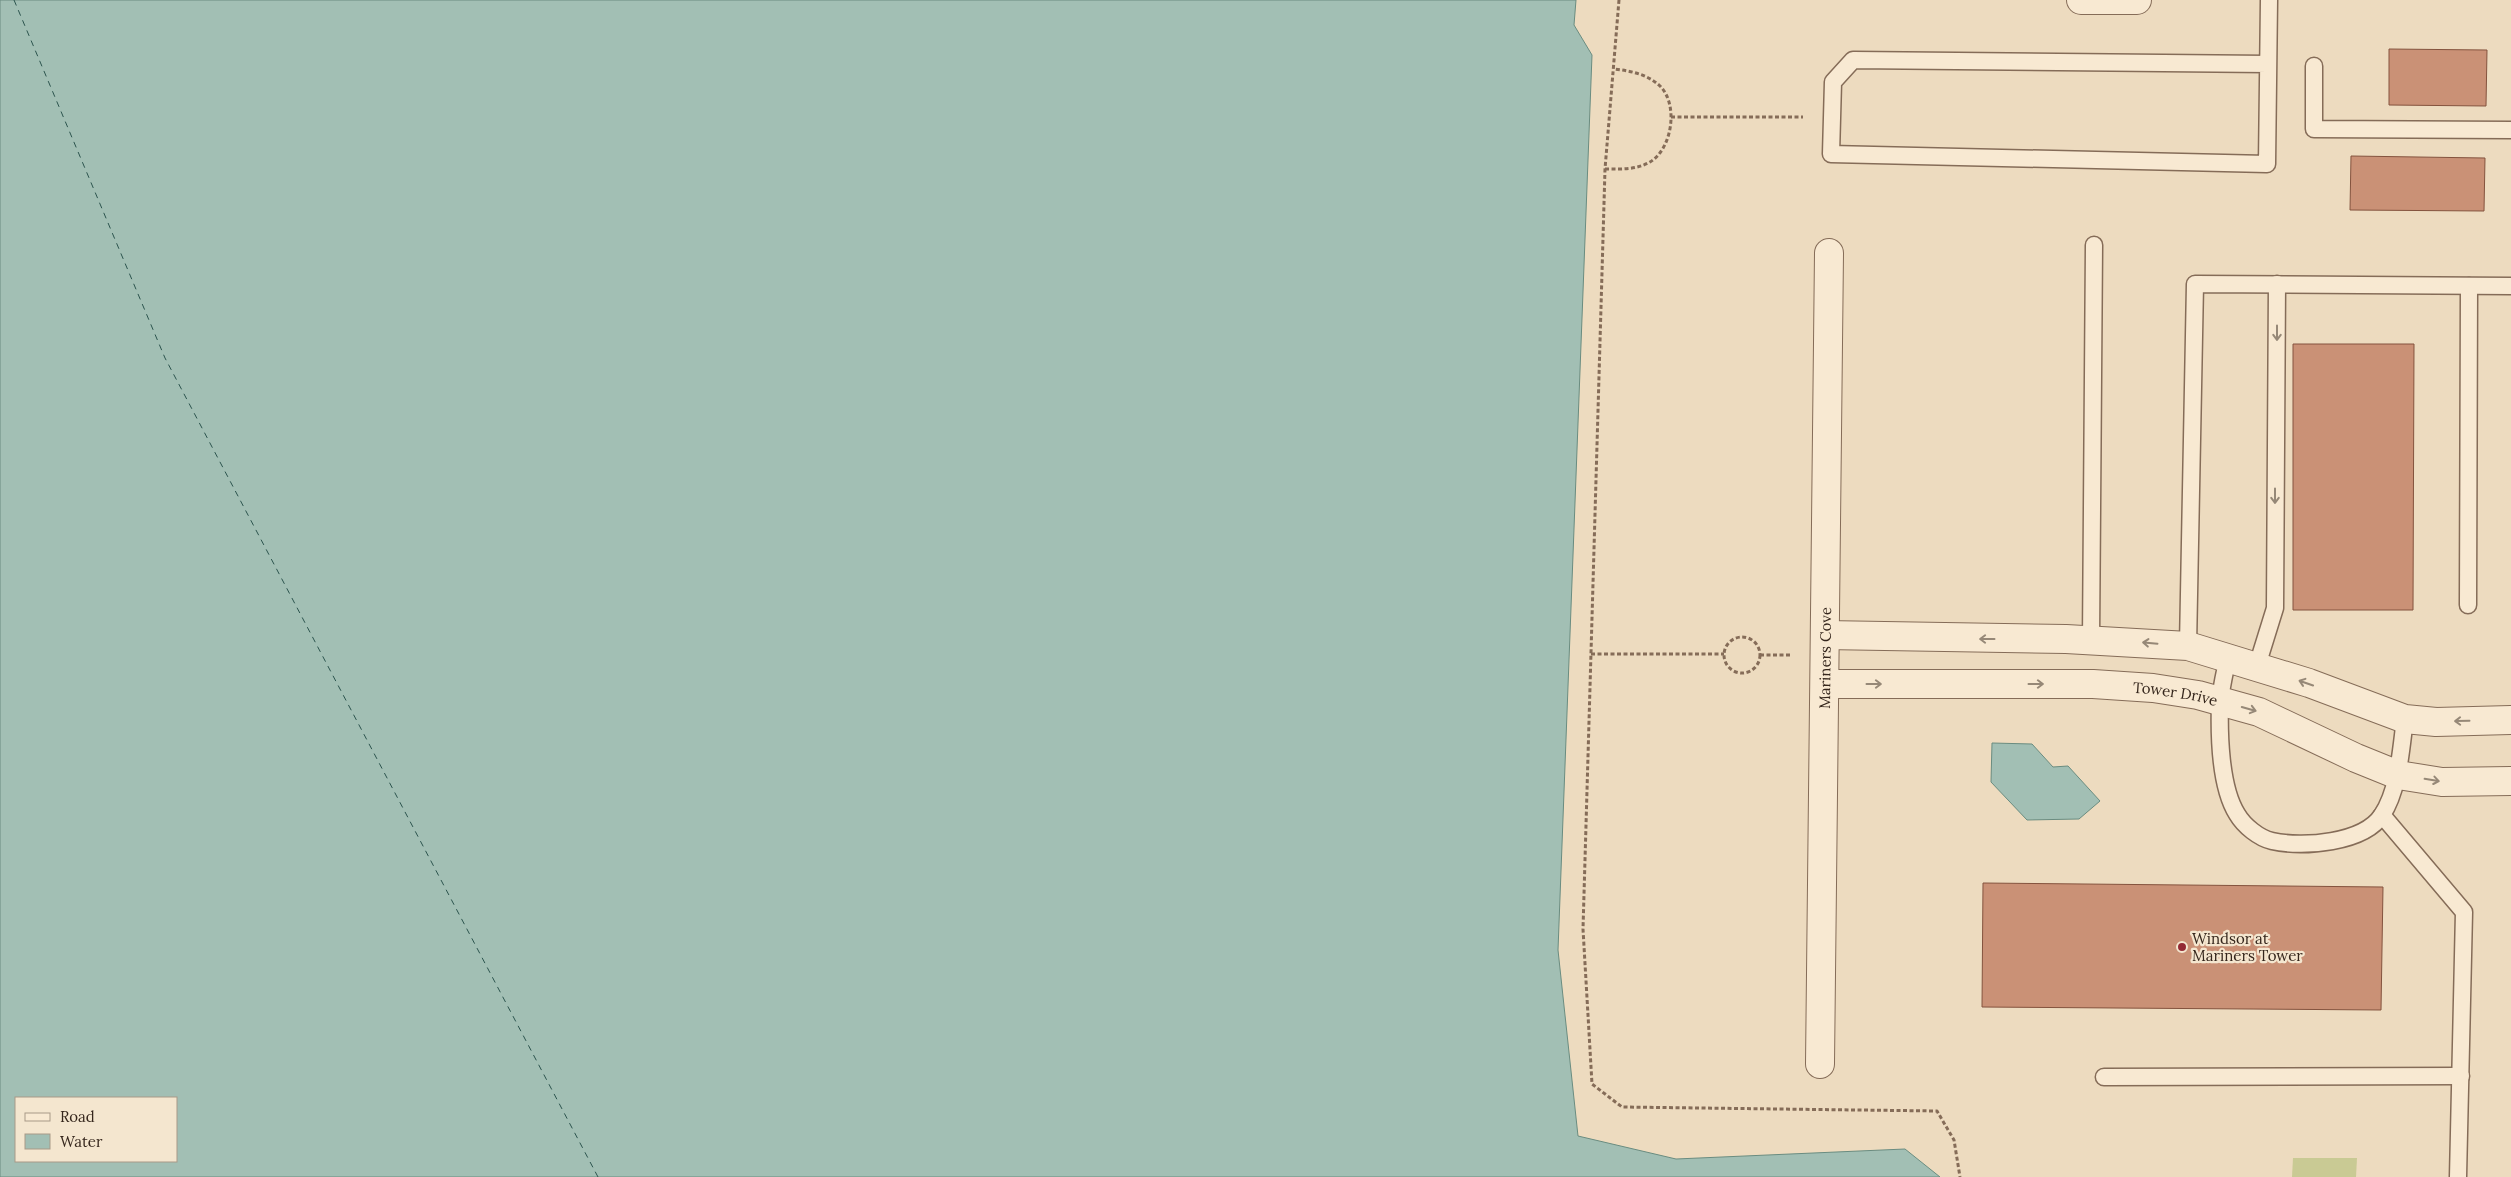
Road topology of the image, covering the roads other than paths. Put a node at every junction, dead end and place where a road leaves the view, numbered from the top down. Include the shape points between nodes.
1 (2081, 0) edge
2 (2137, 0) edge
3 (2269, 0) edge
4 (2268, 64) junction
5 (2314, 66) dead end
6 (2511, 130) edge
7 (2094, 245) dead end
8 (1829, 253) dead end
9 (2277, 284) junction
10 (2469, 286) junction
11 (2511, 286) edge
12 (2468, 605) dead end
13 (1825, 635) junction
14 (2091, 640) junction
15 (2188, 646) junction
16 (2228, 657) junction
17 (2257, 666) junction
18 (1825, 684) junction
19 (2220, 701) junction
20 (2405, 719) junction
21 (2511, 720) edge
22 (2398, 775) junction
23 (2511, 781) edge
24 (2382, 815) junction
25 (1820, 1064) dead end
26 (2461, 1076) junction
27 (2104, 1077) dead end
28 (2458, 1177) edge

1 - 2 street
3 - 4 lane
4 - 4 lane via 2267,164 1831,154 1833,82 1853,60
5 - 6 lane via 2314,129
7 - 14 lane
8 - 13 street, Mariners Cove
9 - 10 lane
9 - 15 lane via 2195,284
9 -> 17 lane via 2275,608
10 - 11 lane
10 - 12 lane
14 -> 13 street
13 - 18 street, Mariners Cove
15 -> 14 street
15 - 16 street
16 - 17 street
16 - 19 lane
20 -> 17 street
18 -> 19 street, Tower Drive via 2093,684 2154,688 2198,694
18 - 25 street, Mariners Cove
19 -> 22 street, Tower Drive via 2259,712
19 - 24 lane via 2222,755 2228,791 2236,813 2246,827 2271,841 2336,841 2363,831
21 -> 20 street via 2436,722
20 - 22 lane
22 -> 23 street, Tower Drive via 2442,782
22 - 24 lane
24 - 26 lane via 2464,912
26 - 27 lane
26 - 28 lane

